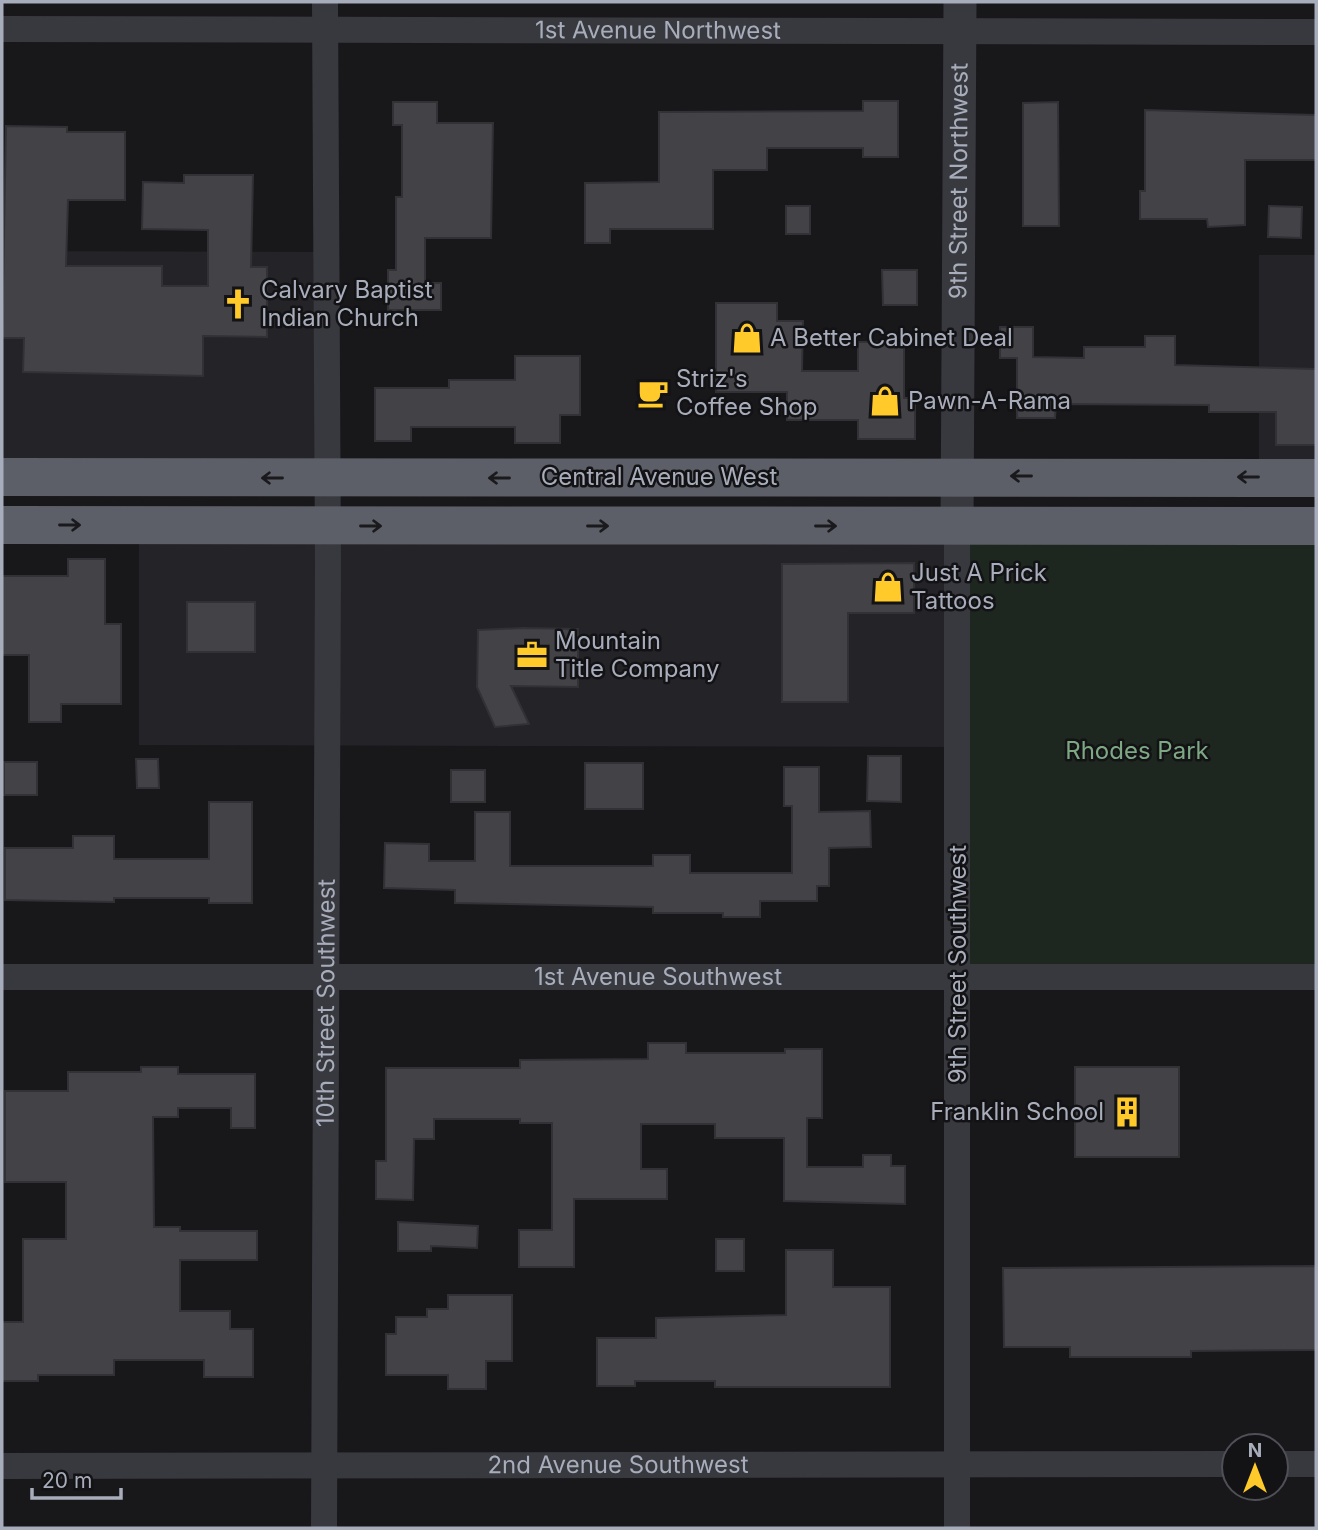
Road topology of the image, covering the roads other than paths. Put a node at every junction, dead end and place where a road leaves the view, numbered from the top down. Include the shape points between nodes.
1 (326, 2) edge
2 (960, 17) edge
3 (2, 29) edge
4 (325, 30) junction
5 (1316, 32) edge
6 (959, 476) junction
7 (2, 477) edge
8 (328, 478) junction
9 (1316, 478) edge
10 (2, 525) edge
11 (328, 526) junction
12 (1316, 526) edge
13 (957, 527) junction
14 (959, 976) junction
15 (2, 977) edge
16 (326, 977) junction
17 (1316, 977) edge
18 (957, 1464) junction
19 (1220, 1464) edge
20 (1290, 1464) edge
21 (1316, 1464) edge
22 (324, 1465) junction
23 (2, 1466) edge
24 (324, 1528) edge
25 (957, 1528) edge

1 - 4 street, 10th Street Southwest
2 - 4 street, 1st Avenue Northwest
2 - 5 street, 1st Avenue Northwest
2 - 6 street, 9th Street Northwest
3 - 4 street, 1st Avenue Northwest
4 - 8 street, 10th Street Southwest
6 -> 8 highway, Central Avenue West
9 -> 6 highway, Central Avenue West
6 - 13 street, 9th Street Northwest
8 -> 7 highway, Central Avenue West
8 - 11 street, 10th Street Southwest
10 -> 11 highway, Central Avenue West
11 -> 13 highway, Central Avenue West
11 - 16 street, 10th Street Southwest
12 - 13 highway, Central Avenue West
13 - 14 street, 9th Street Southwest
14 - 16 street, 1st Avenue Southwest
14 - 17 street, 1st Avenue Southwest
14 - 18 street, 9th Street Southwest
15 - 16 street, 1st Avenue Southwest
16 - 22 street, 10th Street Southwest
18 - 19 street, 2nd Avenue Southwest
18 - 22 street, 2nd Avenue Southwest
18 - 25 street, 9th Street Southwest
20 - 21 street
22 - 23 street, 2nd Avenue Southwest
22 - 24 street, 10th Street Southwest

